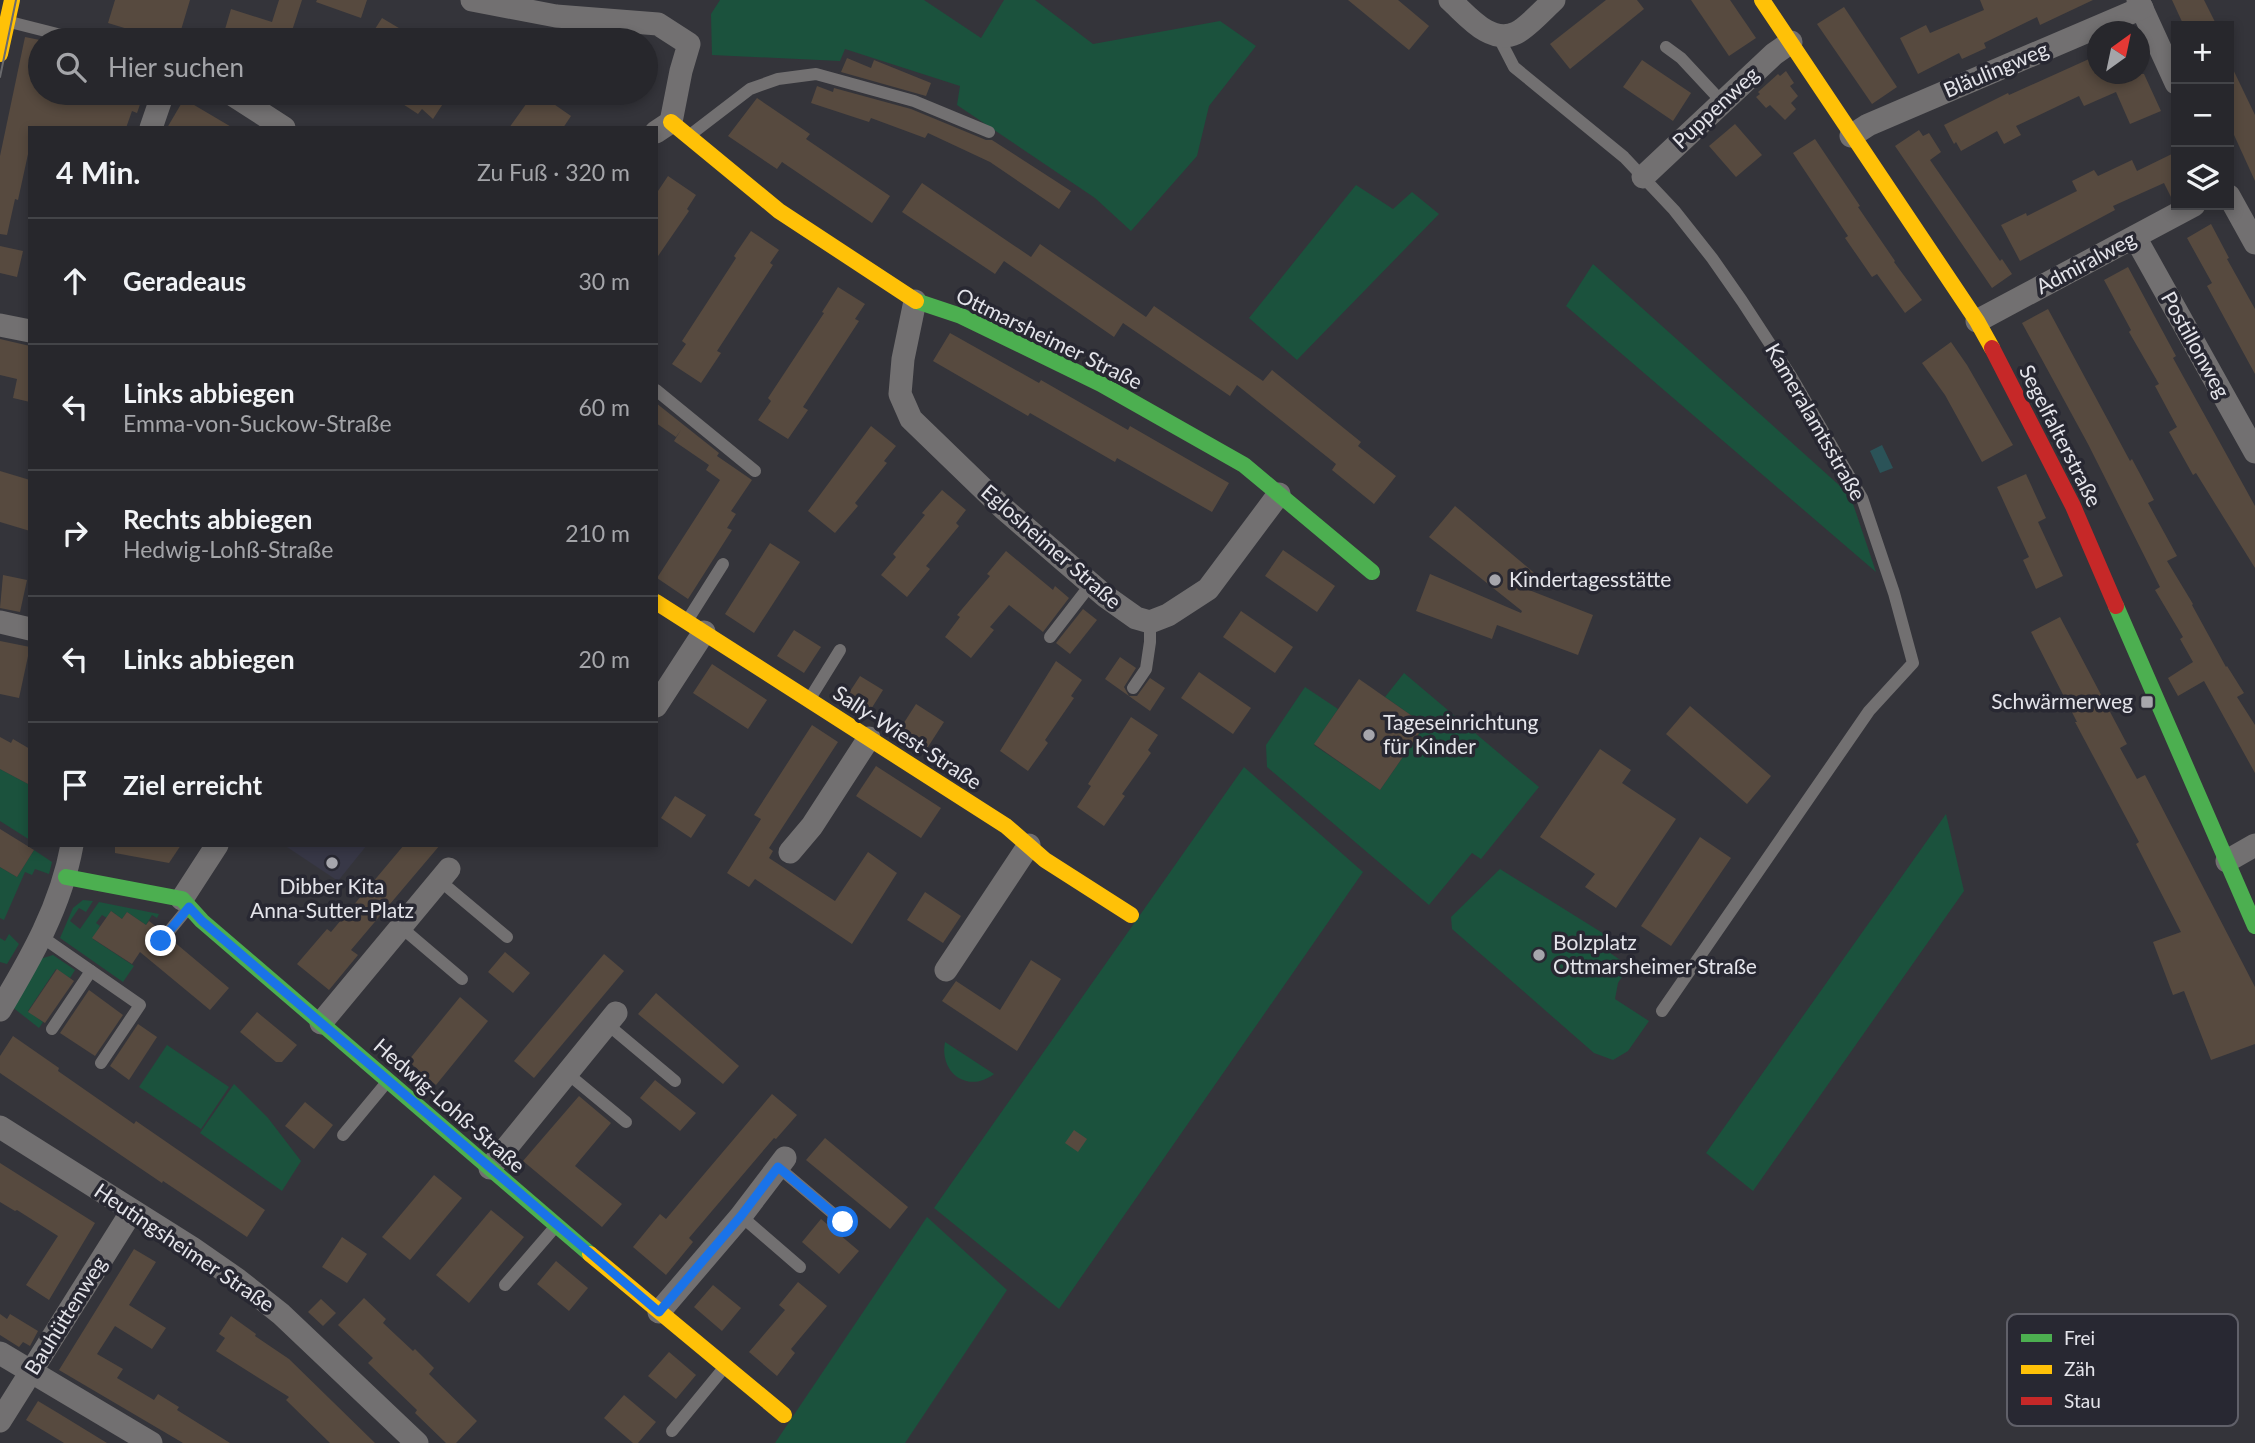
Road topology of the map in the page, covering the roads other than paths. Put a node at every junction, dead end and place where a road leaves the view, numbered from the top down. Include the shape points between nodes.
1 (12, 0) edge
2 (472, 0) edge
3 (1450, 0) edge
4 (1554, 0) edge
5 (1762, 0) edge
6 (2140, 4) edge
7 (554, 8) edge
8 (7, 21) junction
9 (34, 28) edge
10 (1499, 36) junction
11 (1791, 42) junction
12 (1666, 47) dead end
13 (0, 54) edge
14 (2171, 72) edge
15 (1722, 102) junction
16 (159, 105) edge
17 (249, 105) edge
18 (152, 126) edge
19 (281, 126) edge
20 (672, 130) edge
21 (989, 132) dead end
22 (1852, 136) junction
23 (1643, 177) junction
24 (2234, 204) edge
25 (2185, 210) edge
26 (2135, 237) junction
27 (2255, 243) edge
28 (915, 301) junction
29 (1977, 321) junction
30 (0, 325) edge
31 (28, 331) edge
32 (658, 392) edge
33 (2255, 452) edge
34 (755, 471) dead end
35 (1279, 494) junction
36 (723, 564) dead end
37 (1372, 572) dead end
38 (1091, 584) junction
39 (658, 603) edge
40 (0, 622) edge
41 (1150, 622) junction
42 (695, 627) junction
43 (28, 629) edge
44 (1050, 637) dead end
45 (840, 650) dead end
46 (1133, 688) dead end
47 (809, 700) junction
48 (658, 702) edge
49 (869, 738) junction
50 (1029, 845) junction
51 (2255, 845) edge
52 (72, 847) edge
53 (216, 847) edge
54 (790, 852) dead end
55 (2227, 861) junction
56 (444, 875) joint
57 (66, 877) junction
58 (185, 903) junction
59 (1131, 915) dead end
60 (2255, 926) edge
61 (402, 928) junction
62 (42, 937) junction
63 (507, 937) dead end
64 (161, 941) dead end
65 (946, 970) dead end
66 (91, 971) junction
67 (462, 979) dead end
68 (0, 1010) edge
69 (1662, 1011) dead end
70 (612, 1018) joint
71 (321, 1023) junction
72 (52, 1029) dead end
73 (101, 1063) dead end
74 (568, 1074) junction
75 (675, 1081) dead end
76 (387, 1082) junction
77 (626, 1122) dead end
78 (0, 1127) edge
79 (343, 1135) dead end
80 (781, 1163) joint
81 (490, 1168) junction
82 (132, 1210) junction
83 (741, 1216) junction
84 (843, 1222) dead end
85 (556, 1225) junction
86 (800, 1267) dead end
87 (505, 1285) dead end
88 (659, 1312) junction
89 (0, 1353) edge
90 (725, 1366) junction
91 (32, 1371) junction
92 (784, 1415) dead end
93 (0, 1421) edge
94 (672, 1431) dead end
95 (151, 1443) edge
96 (417, 1443) edge

1 - 8 street
2 - 7 street
3 - 10 street via 1484,30
4 - 10 street via 1517,33
5 - 11 street, Segelfalterstraße
6 - 14 street
6 - 22 street, Bläulingweg
7 - 20 street via 658,24 689,44
8 - 9 lane
8 - 13 street
10 - 23 lane, Kameralamtsstraße via 1514,67
11 - 15 street, Puppenweg
11 - 22 street, Segelfalterstraße
12 - 15 lane
15 - 23 street, Puppenweg
16 - 18 street
17 - 19 street
20 - 21 lane via 750,89 778,79 816,74 914,101
20 - 28 street, Ottmarsheimer Straße via 779,211
22 - 29 street, Segelfalterstraße
23 - 69 lane, Kameralamtsstraße via 1712,258 1836,451 1861,498 1913,663 1869,710
24 - 27 street
25 - 26 street, Admiralweg
26 - 29 street, Admiralweg
26 - 33 street, Postillonweg
28 - 35 street, Ottmarsheimer Straße via 961,316 1101,384 1244,466
28 - 38 street, Eglosheimer Straße via 900,394 911,419
29 - 55 street, Segelfalterstraße via 2073,506
30 - 31 street
32 - 34 lane
35 - 37 street, Ottmarsheimer Straße
35 - 41 street via 1208,589
36 - 42 lane
38 - 41 street, Eglosheimer Straße via 1136,618
38 - 44 lane
39 - 42 street, Sally-Wiest-Straße
40 - 43 street
41 - 46 lane via 1146,669
42 - 47 street, Sally-Wiest-Straße
42 - 48 street
45 - 47 lane
47 - 49 street, Sally-Wiest-Straße
49 - 50 street, Sally-Wiest-Straße
49 - 54 street
50 - 59 street, Sally-Wiest-Straße
50 - 65 street
51 - 55 street
52 - 57 street
53 - 58 street
55 - 60 street, Segelfalterstraße
56 - 61 street
56 - 63 lane
57 - 58 street
57 - 62 street
58 - 64 lane
58 - 71 street, Hedwig-Lohß-Straße
61 - 67 lane
61 - 71 street
62 - 66 lane
62 - 68 street
66 - 72 lane
66 - 73 lane via 140,1005
70 - 74 street
70 - 75 lane
71 - 76 street, Hedwig-Lohß-Straße
74 - 77 lane
74 - 81 street
76 - 79 lane
76 - 81 street, Hedwig-Lohß-Straße
78 - 82 street, Heutingsheimer Straße
80 - 83 street
80 - 84 lane
81 - 85 street, Hedwig-Lohß-Straße
82 - 91 street, Bauhüttenweg
82 - 96 street, Heutingsheimer Straße via 200,1253 281,1314
83 - 86 lane
83 - 88 street
85 - 87 lane
85 - 88 street, Hedwig-Lohß-Straße
88 - 90 street, Hedwig-Lohß-Straße
89 - 91 street
90 - 92 street, Hedwig-Lohß-Straße
90 - 94 lane
91 - 93 street, Bauhüttenweg
91 - 95 street

